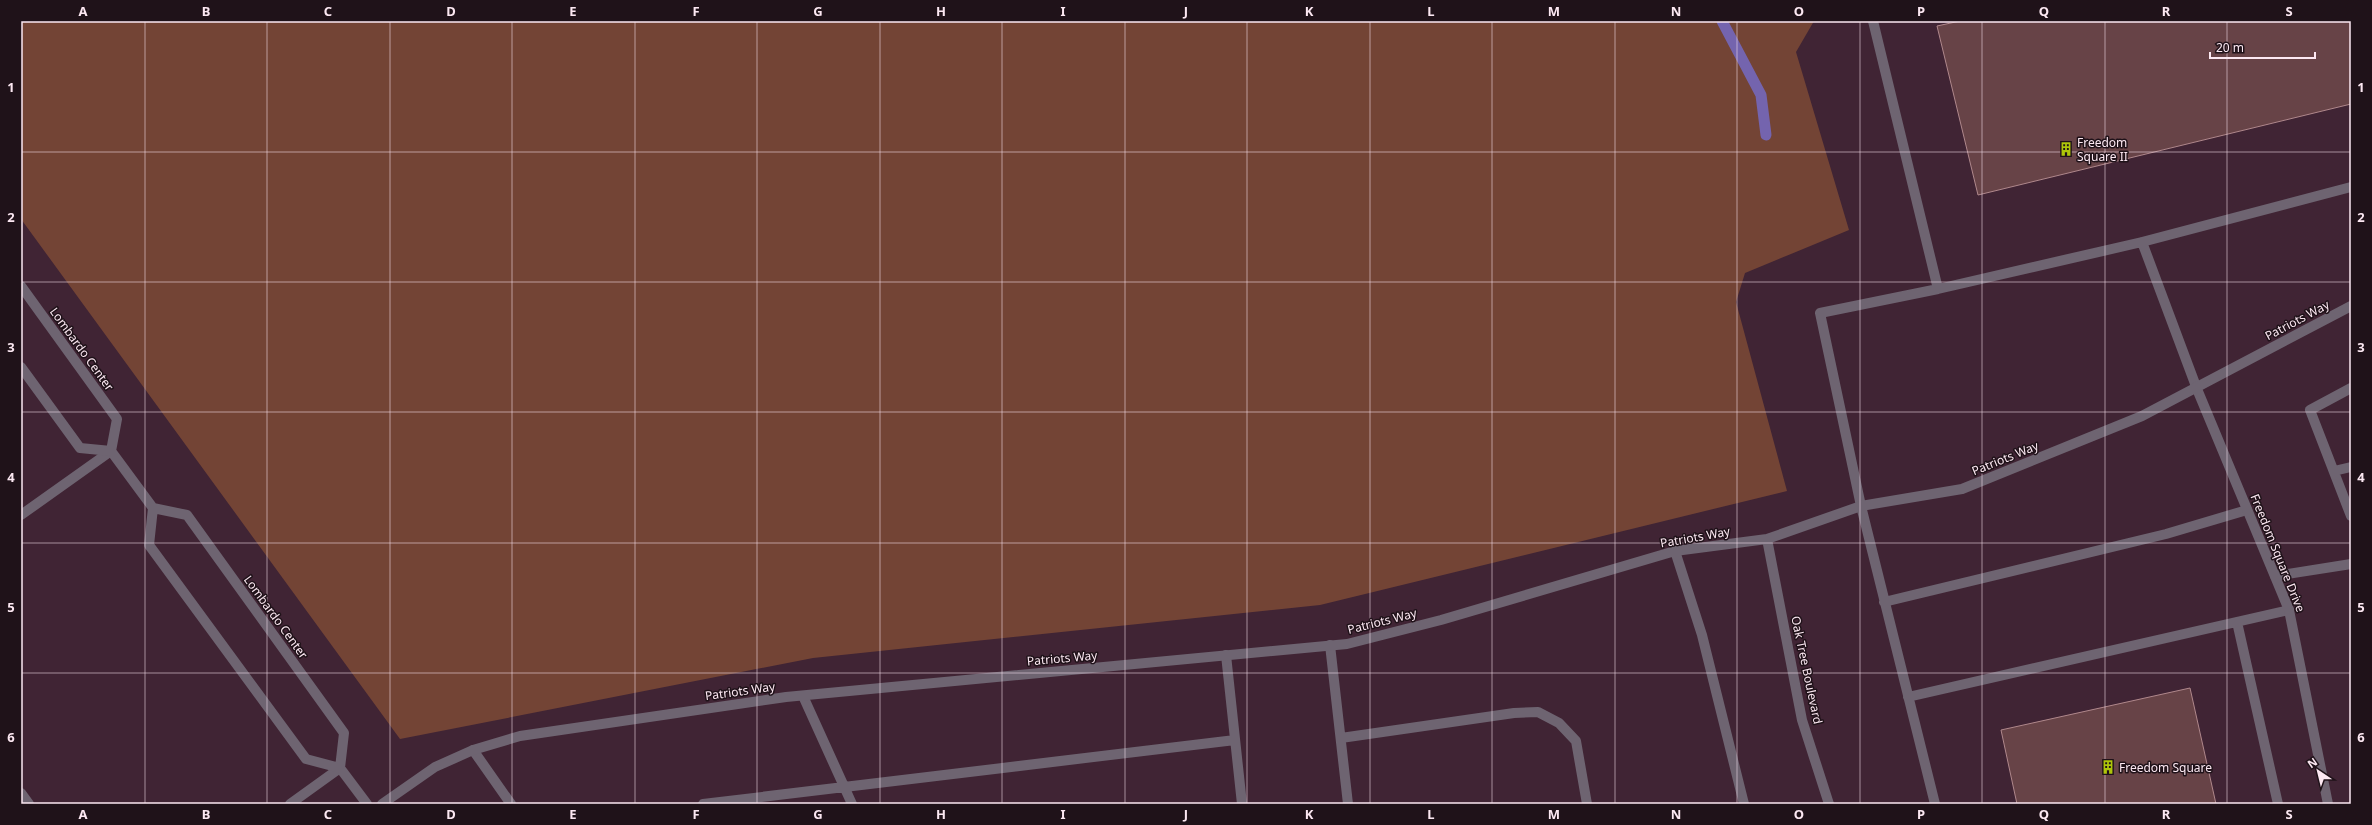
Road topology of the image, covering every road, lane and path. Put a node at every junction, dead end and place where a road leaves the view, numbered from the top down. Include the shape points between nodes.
1 (1874, 21) edge
2 (2351, 187) edge
3 (2142, 242) junction
4 (21, 286) edge
5 (1938, 289) junction
6 (2351, 306) edge
7 (21, 367) edge
8 (2351, 388) edge
9 (2197, 389) junction
10 (111, 451) junction
11 (2351, 467) edge
12 (2334, 471) junction
13 (1861, 506) junction
14 (152, 508) junction
15 (2247, 510) junction
16 (21, 515) edge
17 (2351, 516) edge
18 (1767, 539) junction
19 (1675, 551) junction
20 (2351, 564) edge
21 (2275, 576) junction
22 (1884, 602) junction
23 (2289, 610) junction
24 (2237, 622) junction
25 (1330, 645) junction
26 (1226, 655) junction
27 (802, 696) junction
28 (1908, 698) junction
29 (1341, 738) junction
30 (1235, 740) junction
31 (473, 750) junction
32 (340, 768) junction
33 (845, 788) junction
34 (21, 793) edge
35 (29, 804) edge
36 (290, 804) edge
37 (367, 804) edge
38 (382, 804) edge
39 (511, 804) edge
40 (703, 804) edge
41 (852, 804) edge
42 (1242, 804) edge
43 (1348, 804) edge
44 (1587, 804) edge
45 (1744, 804) edge
46 (1829, 804) edge
47 (1935, 804) edge
48 (2278, 804) edge
49 (2328, 804) edge

1 - 5 street
2 - 3 street
3 - 5 street
3 - 9 street, Freedom Square Drive
4 - 10 street, Lombardo Center via 117,419
5 - 13 street via 1820,313
6 - 9 street, Patriots Way
7 - 10 street via 80,448
8 - 12 street via 2310,410
9 - 13 street, Patriots Way via 2142,416 1962,489
9 - 15 street, Freedom Square Drive
10 - 14 street
10 - 16 street
11 - 12 street
12 - 17 street
13 - 18 street, Patriots Way
13 - 22 street
14 - 32 street via 149,544 306,759
14 - 32 street, Lombardo Center via 187,515 201,534 344,733
15 - 21 street, Freedom Square Drive
15 - 22 street via 2166,534
18 - 19 street, Patriots Way
18 - 46 street, Oak Tree Boulevard via 1802,720
19 - 25 street, Patriots Way via 1441,620 1347,644
19 - 45 street via 1702,635
20 - 21 street
21 - 23 street, Freedom Square Drive
22 - 28 street
23 - 24 street
23 - 49 street, Freedom Square Drive
24 - 28 street
24 - 48 street
25 - 26 street, Patriots Way
25 - 29 street
26 - 27 street, Patriots Way
26 - 30 street
27 - 31 street, Patriots Way via 520,736
27 - 33 street
28 - 47 street
29 - 43 street
29 - 44 street via 1514,713 1538,712 1559,723 1576,741
30 - 33 street
30 - 42 street
31 - 38 street, Patriots Way via 435,767
31 - 39 street
32 - 36 street
32 - 37 street
33 - 40 street
33 - 41 street
34 - 35 street

